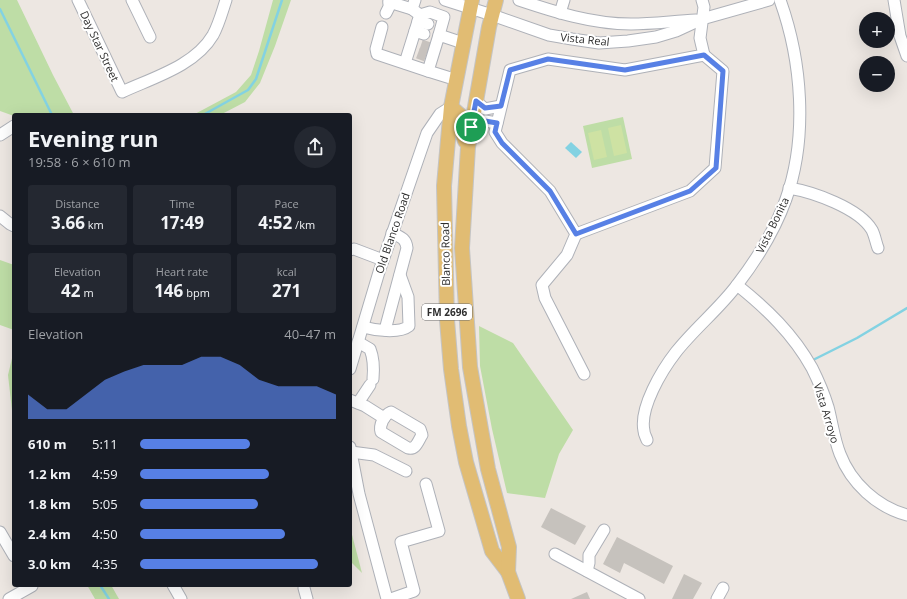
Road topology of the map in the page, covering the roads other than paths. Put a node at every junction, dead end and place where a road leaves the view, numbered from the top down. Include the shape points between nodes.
1 (78, 0) edge
2 (132, 0) edge
3 (226, 0) edge
4 (445, 0) edge
5 (496, 0) edge
6 (519, 0) edge
7 (564, 0) edge
8 (702, 0) edge
9 (769, 0) edge
10 (780, 0) edge
11 (894, 0) edge
12 (389, 1) edge
13 (471, 4) edge
14 (386, 13) dead end
15 (560, 13) junction
16 (492, 14) junction
17 (702, 19) junction
18 (382, 28) dead end
19 (425, 35) edge
20 (150, 37) dead end
21 (463, 43) junction
22 (704, 55) junction
23 (907, 56) edge
24 (405, 63) junction
25 (428, 71) junction
26 (457, 80) junction
27 (476, 101) junction
28 (501, 106) junction
29 (451, 107) junction
30 (497, 123) junction
31 (12, 127) edge
32 (471, 127) junction
33 (0, 135) edge
34 (468, 147) junction
35 (789, 188) junction
36 (0, 216) edge
37 (12, 225) edge
38 (392, 233) junction
39 (576, 234) junction
40 (878, 248) dead end
41 (352, 250) edge
42 (383, 260) junction
43 (400, 275) junction
44 (737, 285) junction
45 (362, 327) junction
46 (385, 330) junction
47 (354, 347) edge
48 (352, 358) edge
49 (584, 374) dead end
50 (354, 402) edge
51 (384, 418) dead end
52 (647, 440) dead end
53 (352, 450) edge
54 (352, 460) edge
55 (406, 471) dead end
56 (426, 484) dead end
57 (907, 515) edge
58 (604, 530) dead end
59 (0, 532) edge
60 (12, 553) edge
61 (555, 554) dead end
62 (587, 571) junction
63 (508, 572) junction
64 (29, 587) edge
65 (174, 587) edge
66 (304, 588) dead end
67 (723, 588) dead end
68 (415, 595) edge
69 (9, 599) edge
70 (181, 599) edge
71 (307, 599) edge
72 (387, 599) edge
73 (391, 599) edge
74 (518, 599) edge
75 (638, 599) edge
76 (717, 599) edge

1 - 3 street, Day Star Street via 122,92 181,65 198,54 213,35
2 - 20 street
4 - 13 street, Vista Real
5 - 16 main road, Blanco Road / FM 2696
6 - 15 street, Vista Real
7 - 15 street
8 - 17 street
9 - 17 street, Vista Real
10 - 35 street, Vista Bonita via 787,18 798,75 799,135 795,169
11 - 23 street via 900,36
12 - 14 street
12 - 19 street
13 - 16 street, Vista Real
13 - 21 main road, Blanco Road / FM 2696
15 - 17 street, Vista Real via 629,24
16 - 17 street, Vista Real via 549,34 599,43 656,37
16 - 27 main road, Blanco Road / FM 2696
17 - 22 street via 700,38
18 - 24 street via 377,54
19 - 21 street
19 - 24 street
19 - 25 street
21 - 26 main road, Blanco Road / FM 2696
22 - 28 street via 625,70 548,59 510,70
22 - 39 street via 723,71 716,168 690,191
24 - 25 street
25 - 26 street
26 - 29 main road, Blanco Road / FM 2696
27 - 28 street via 485,108
27 - 32 main road, Blanco Road / FM 2696
28 - 30 street
29 - 34 main road via 460,115 462,132
29 - 38 street, Old Blanco Road via 440,114 427,133
29 - 63 main road, Blanco Road / FM 2696 via 444,186 445,271 451,369 459,426 476,499 492,551
30 - 32 street via 485,121
30 - 39 street via 495,132 502,143 550,191
31 - 33 street
32 - 34 main road, Blanco Road / FM 2696
34 - 63 main road, Blanco Road / FM 2696 via 462,248 470,367 488,469 509,547
35 - 40 street via 821,196 849,211 872,230
35 - 44 street, Vista Bonita via 766,244
36 - 37 street
38 - 42 street, Old Blanco Road
38 - 43 street via 404,239 408,248
39 - 49 street via 567,255 542,285 544,298
41 - 42 street
42 - 45 street, Old Blanco Road
43 - 46 street
43 - 46 street via 408,297 409,326 403,330
44 - 52 street, Vista Bonita via 676,352 666,367 649,398 644,418
44 - 57 street, Vista Arroyo via 770,313 804,355 820,384 828,406 840,455 856,482 880,503
45 - 46 street
45 - 47 street, Old Blanco Road
47 - 48 street, Old Blanco Road
47 - 50 street via 370,349 374,368 372,382
50 - 51 street
53 - 55 street via 374,455
54 - 72 street
56 - 68 street via 439,531 401,542
58 - 62 street via 589,555
59 - 60 street
61 - 62 street
62 - 75 street
63 - 74 main road, Blanco Road / FM 2696
64 - 69 street
65 - 70 street
66 - 71 street
67 - 76 street
68 - 73 street

